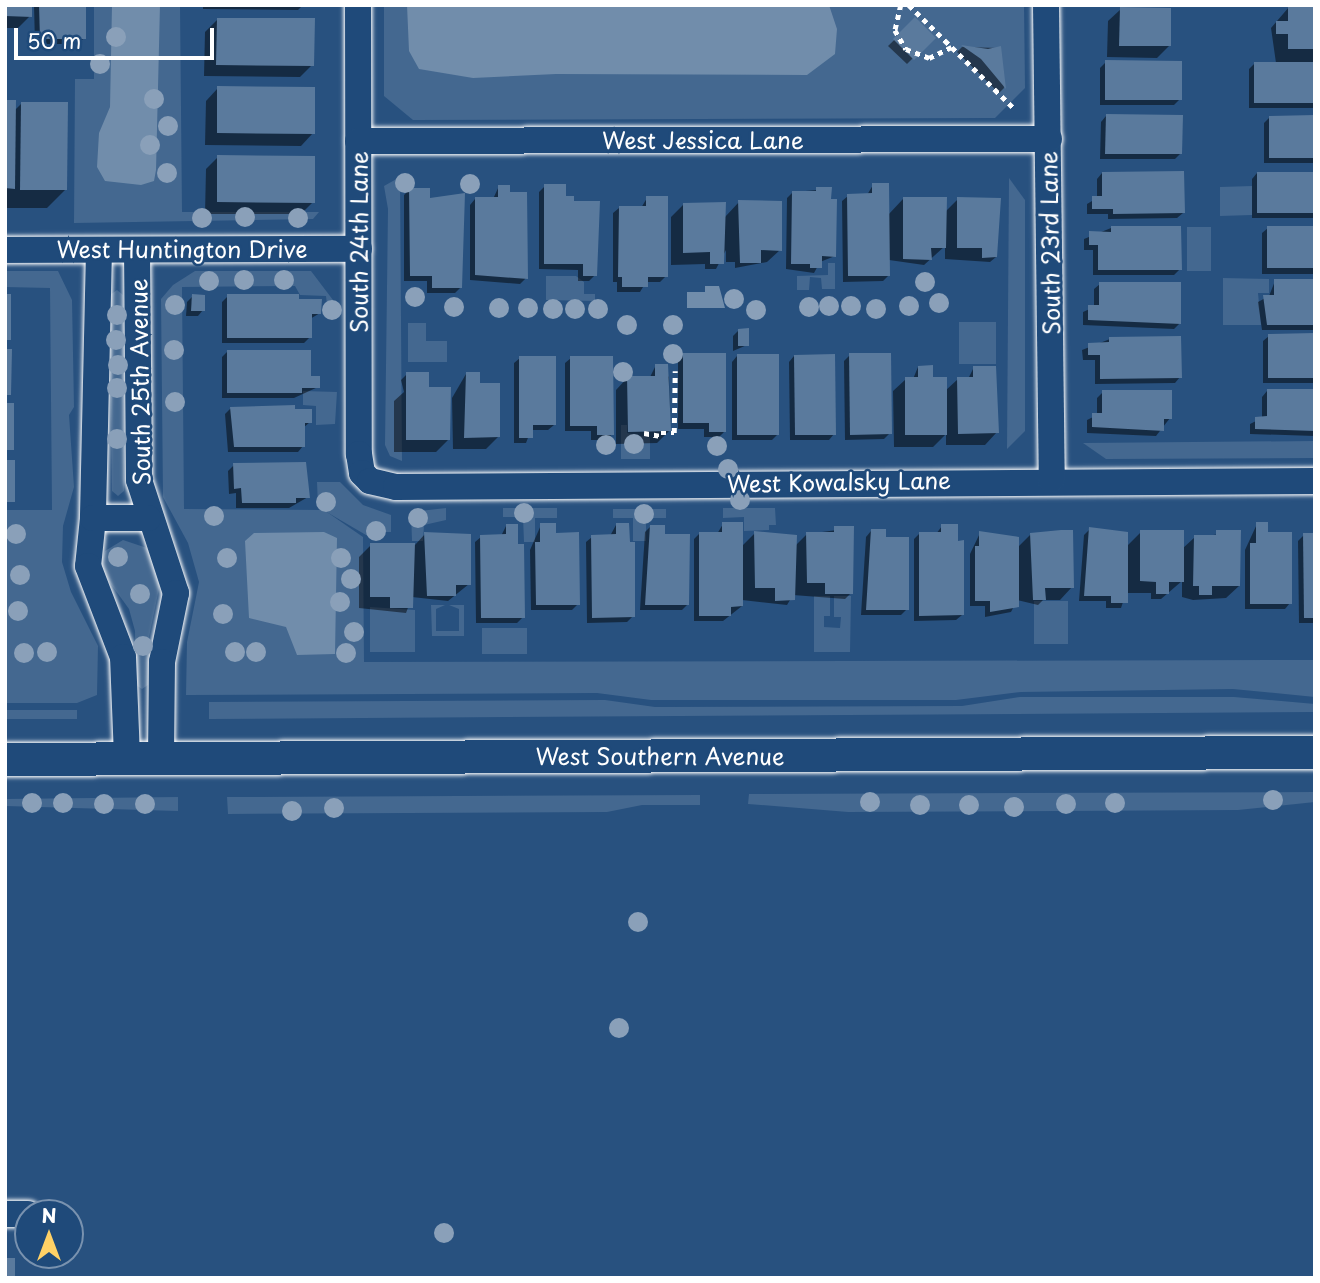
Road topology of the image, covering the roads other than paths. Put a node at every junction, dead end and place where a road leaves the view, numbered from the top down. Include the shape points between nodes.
1 (358, 5) edge
2 (1046, 5) edge
3 (1049, 139) junction
4 (358, 141) junction
5 (359, 249) junction
6 (5, 250) edge
7 (99, 250) junction
8 (137, 250) junction
9 (365, 478) joint
10 (1052, 480) junction
11 (1315, 481) edge
12 (93, 519) junction
13 (148, 519) junction
14 (1315, 752) edge
15 (127, 758) junction
16 (161, 758) junction
17 (5, 759) edge

1 - 4 street, South 24th Lane
2 - 3 street, South 23rd Lane
3 - 4 street, West Jessica Lane
3 - 10 street, South 23rd Lane
4 - 5 street, South 24th Lane
5 - 8 street, West Huntington Drive
5 - 9 street, South 24th Lane via 359,454
6 - 7 street, West Huntington Drive
7 - 8 street, West Huntington Drive
7 - 12 street, South 25th Avenue
8 - 13 street, South 25th Avenue via 138,471
9 - 10 street, West Kowalsky Lane via 396,486
10 - 11 street, West Kowalsky Lane
12 - 13 street
12 - 15 street, South 25th Avenue via 88,566 123,657
13 - 16 street, South 25th Avenue via 171,567 176,593 162,662
14 - 16 main road, West Southern Avenue
15 - 16 main road, West Southern Avenue
15 - 17 main road, West Southern Avenue

